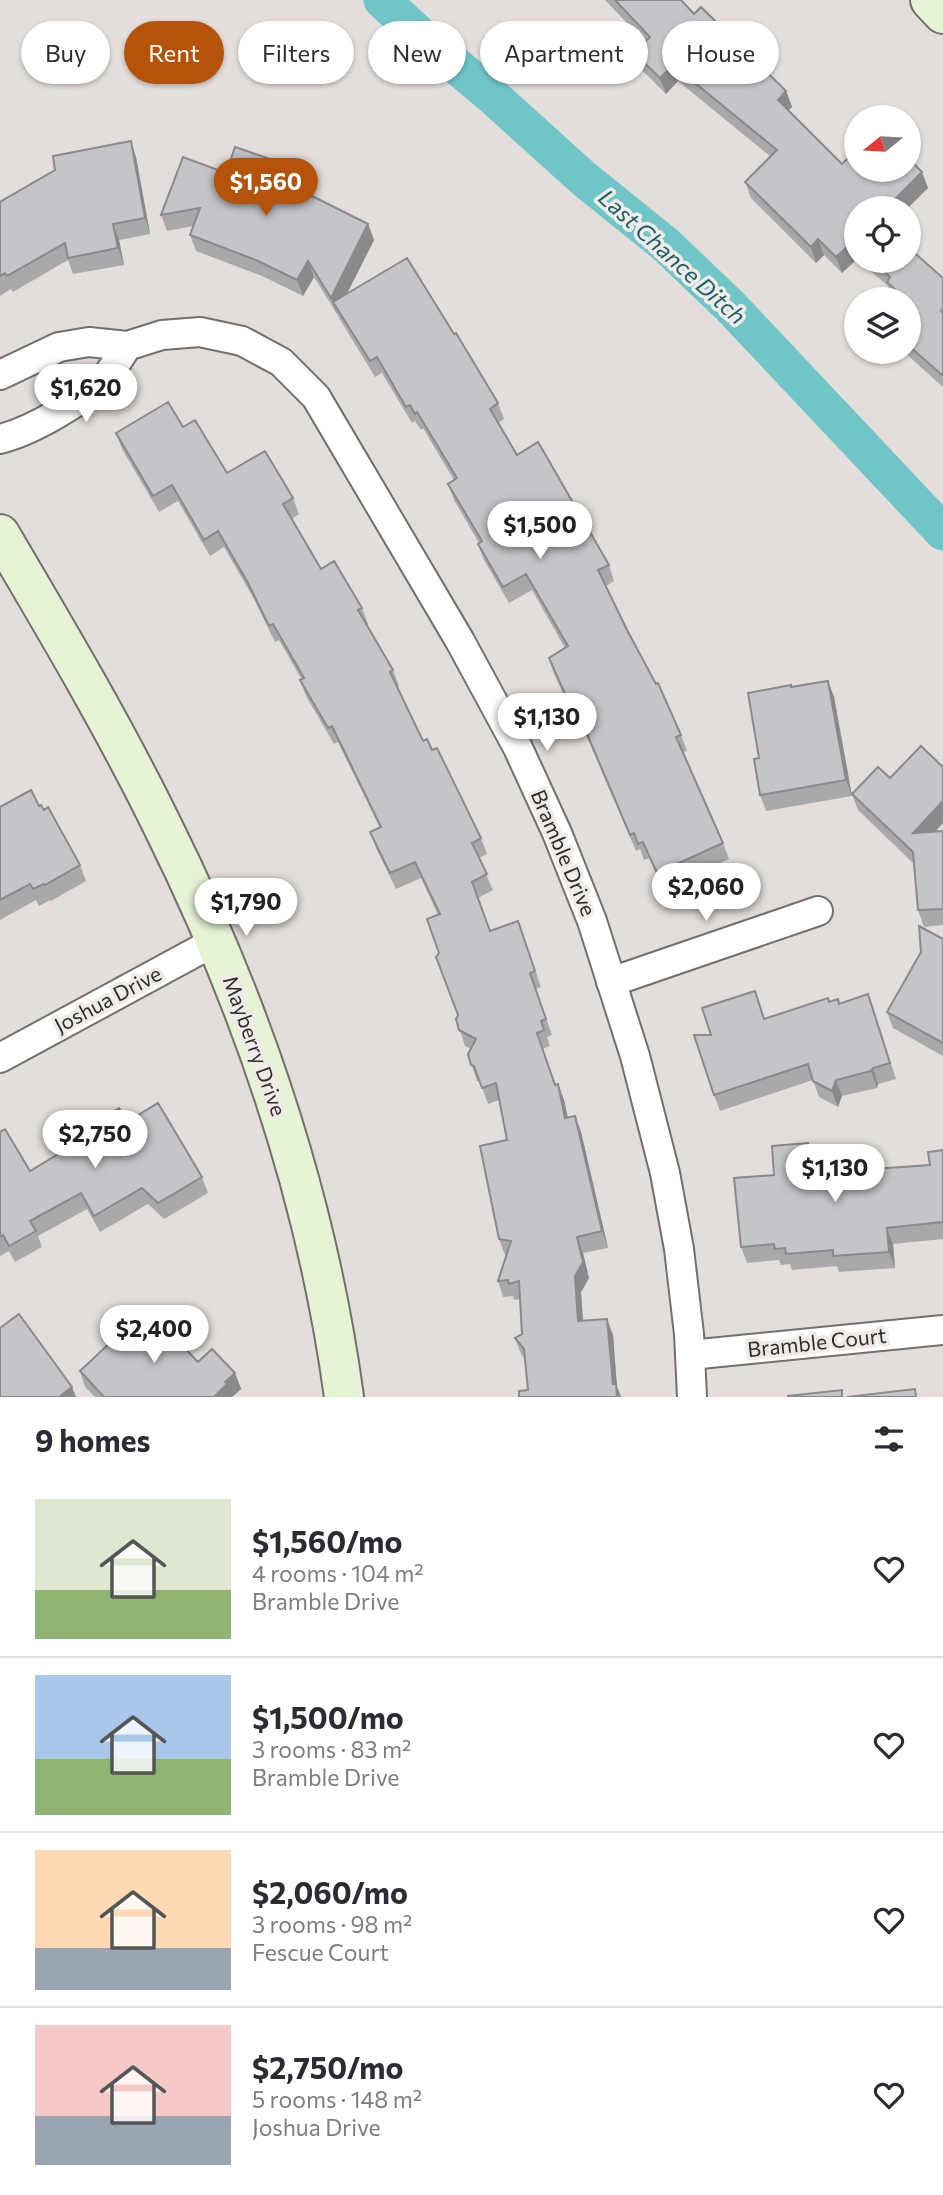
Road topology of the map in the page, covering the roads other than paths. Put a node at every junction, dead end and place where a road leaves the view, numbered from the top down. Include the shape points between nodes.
1 (930, 0) edge
2 (943, 14) edge
3 (127, 346) junction
4 (0, 375) edge
5 (0, 439) edge
6 (0, 534) edge
7 (818, 911) dead end
8 (216, 941) junction
9 (611, 982) junction
10 (0, 1058) edge
11 (943, 1330) edge
12 (690, 1355) junction
13 (344, 1397) edge
14 (692, 1397) edge

1 - 2 main road
3 - 4 street, Bramble Drive via 89,342 60,346
3 - 5 street via 91,392 35,426
3 - 9 street, Bramble Drive via 162,335 200,332 242,341 281,362 316,397 518,748 592,921
6 - 8 main road, Mayberry Drive via 163,825
7 - 9 street
8 - 10 street, Joshua Drive
8 - 13 main road, Mayberry Drive via 292,1154 318,1249
9 - 12 street, Bramble Drive via 665,1173 679,1249
11 - 12 street, Bramble Court
12 - 14 street, Bramble Drive

